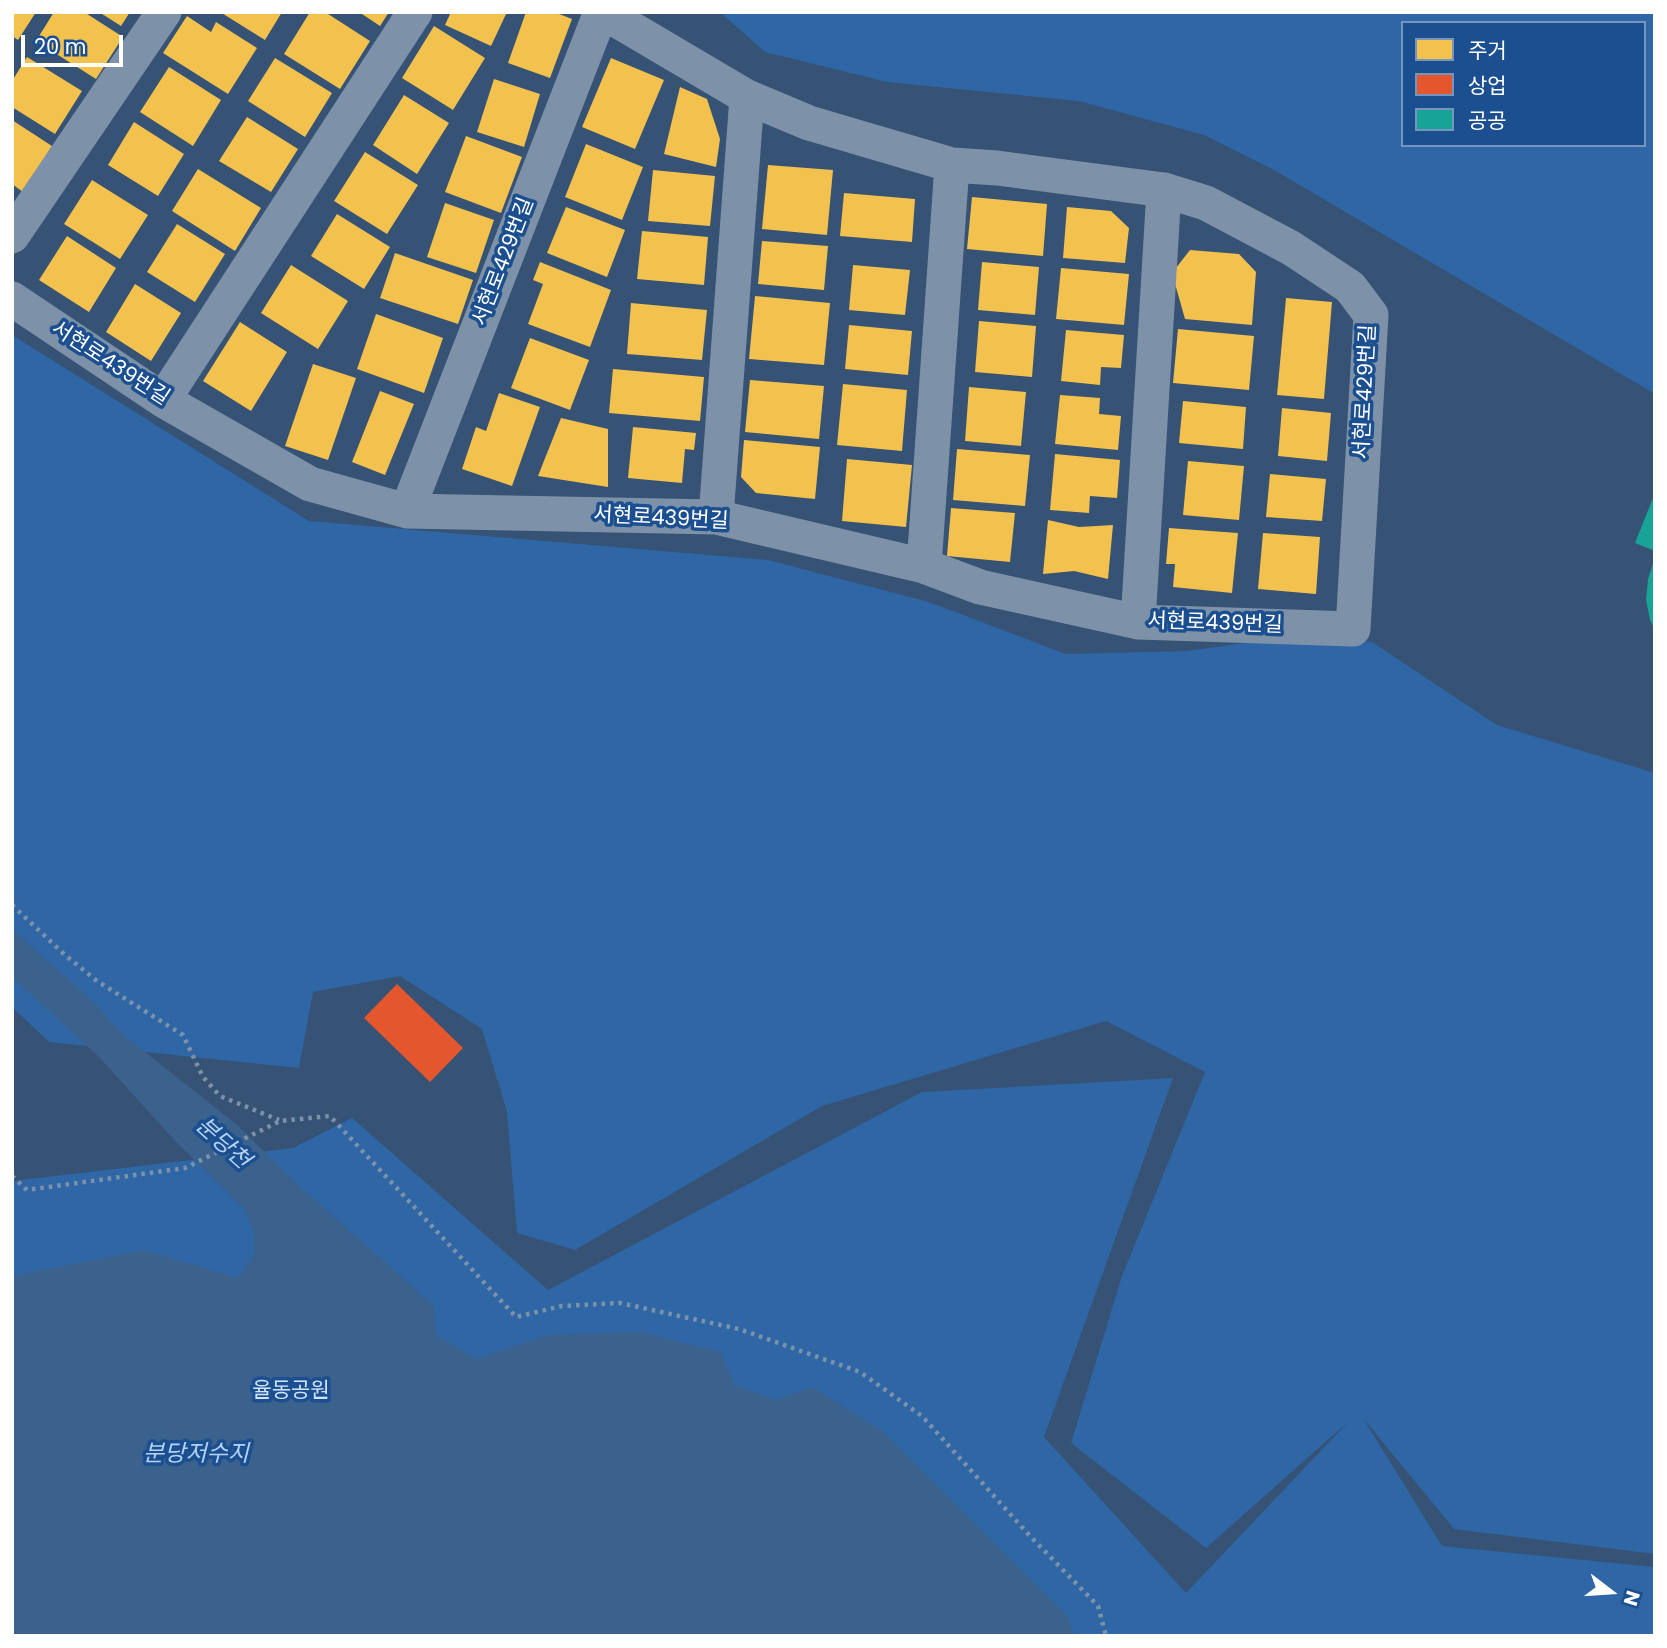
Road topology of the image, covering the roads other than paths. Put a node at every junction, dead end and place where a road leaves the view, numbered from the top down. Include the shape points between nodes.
1 (164, 12) edge
2 (415, 12) edge
3 (602, 12) edge
4 (747, 97) junction
5 (952, 166) junction
6 (1164, 190) junction
7 (12, 236) edge
8 (12, 299) edge
9 (163, 400) junction
10 (407, 511) junction
11 (716, 517) junction
12 (924, 566) junction
13 (1138, 622) junction
14 (1353, 629) joint

1 - 7 street
2 - 9 street
3 - 4 street, 서현로429번길
3 - 10 street, 서현로429번길
4 - 5 street, 서현로429번길 via 809,123
4 - 11 street
5 - 6 street, 서현로429번길
5 - 12 street
6 - 13 street
6 - 14 street, 서현로429번길 via 1206,204 1291,248 1349,287 1371,315
8 - 9 street, 서현로439번길
9 - 10 street, 서현로439번길 via 310,484
10 - 11 street, 서현로439번길
11 - 12 street, 서현로439번길
12 - 13 street, 서현로439번길 via 980,587
13 - 14 street, 서현로439번길

